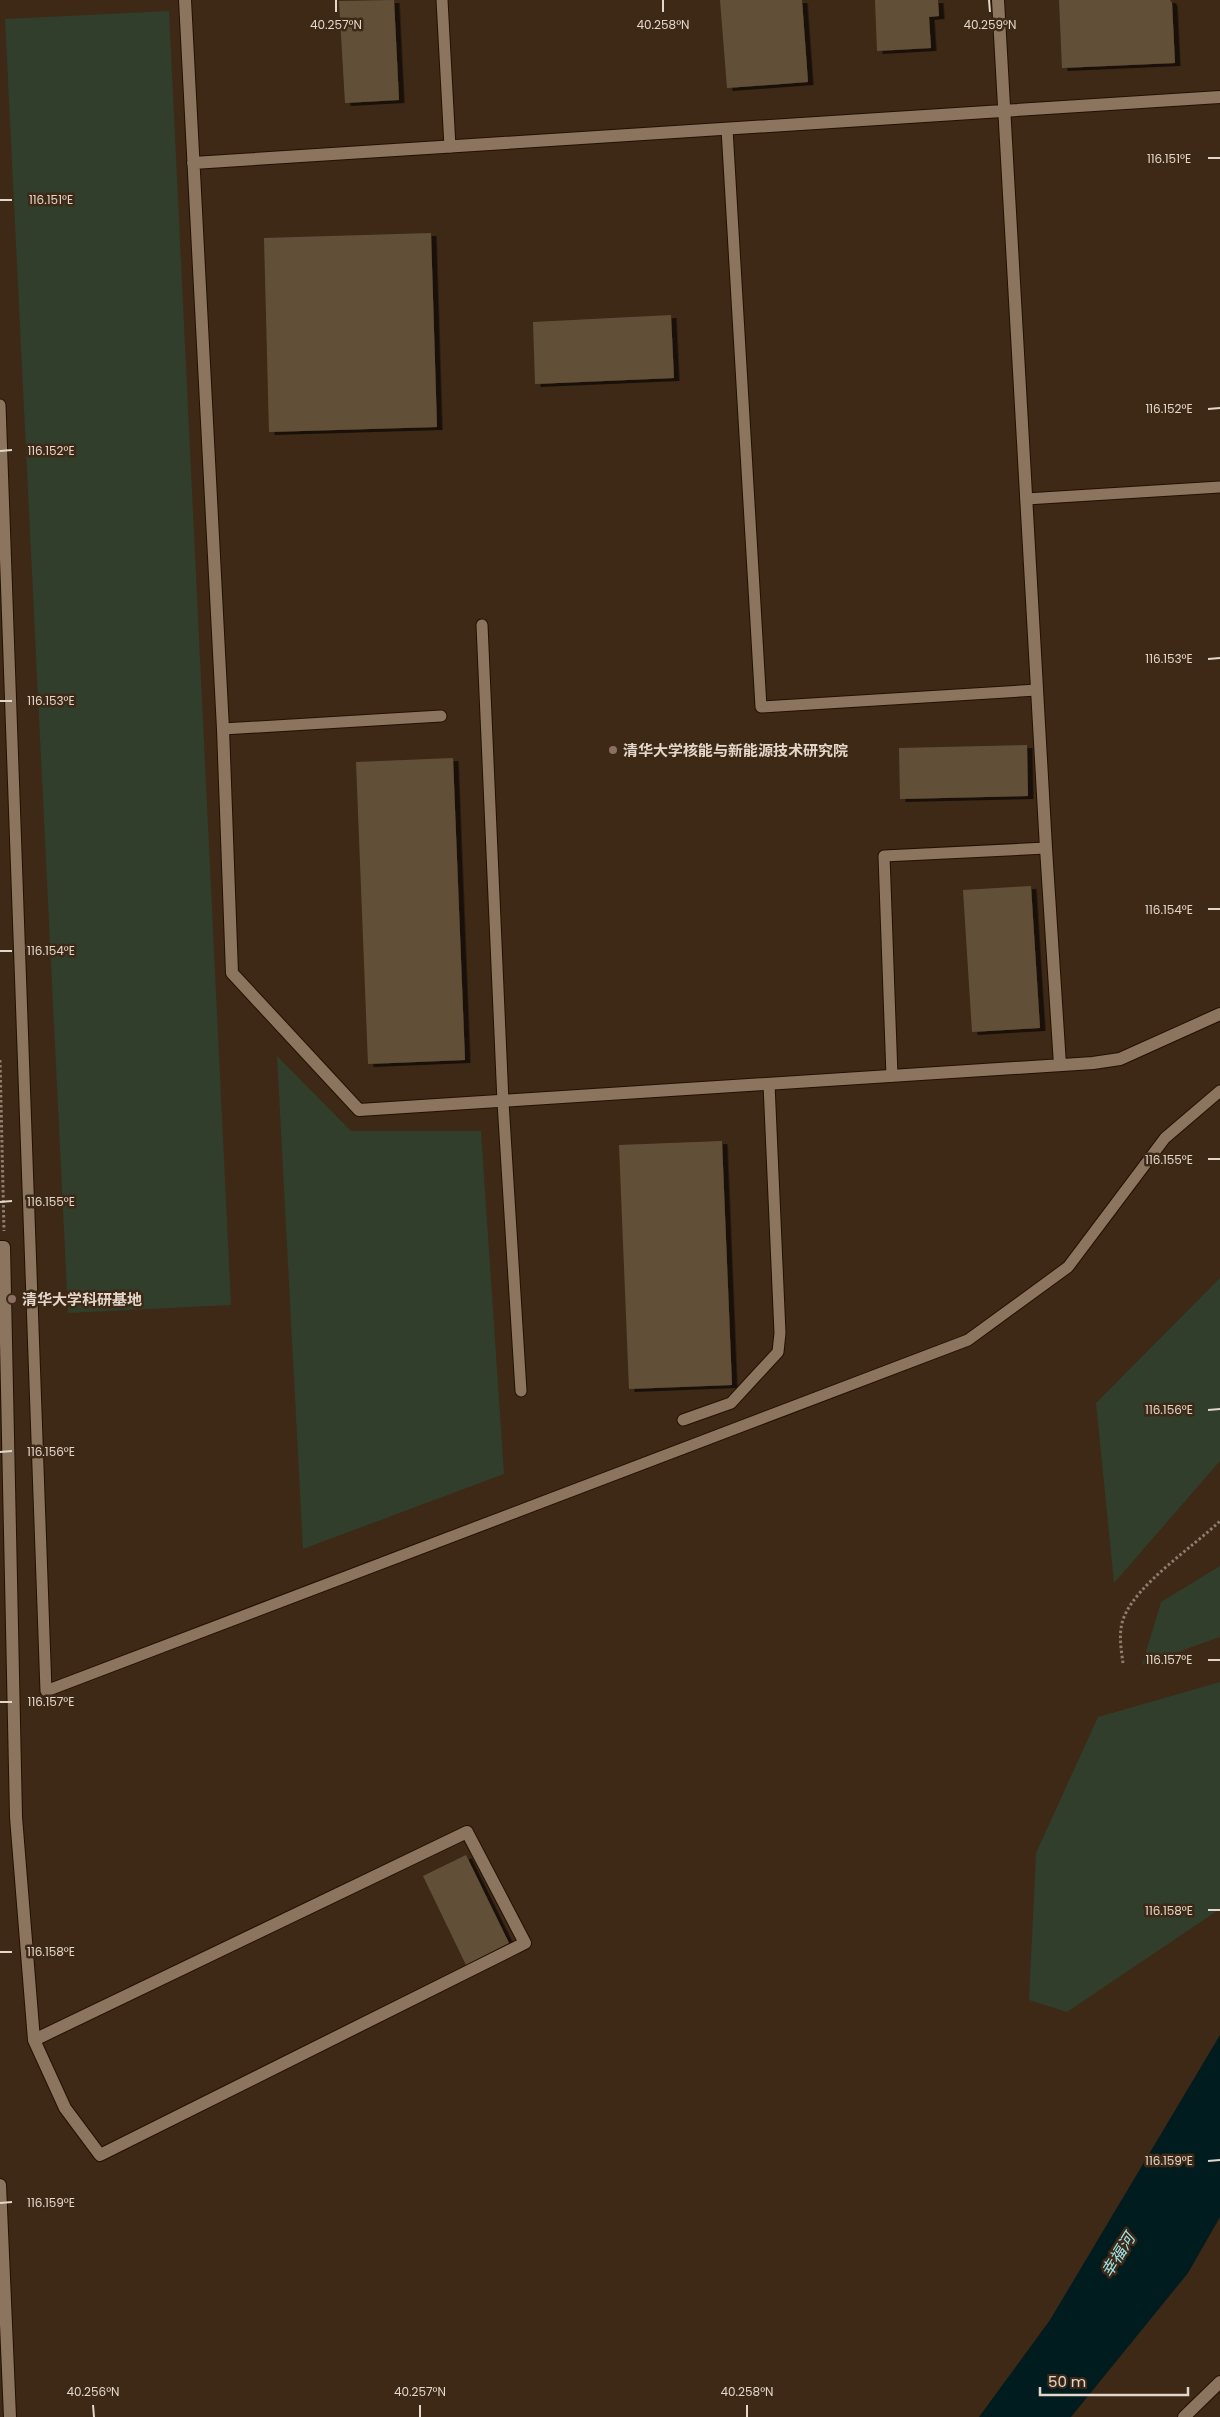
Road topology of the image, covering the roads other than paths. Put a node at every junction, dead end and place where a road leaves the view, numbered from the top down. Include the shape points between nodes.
1 (185, 0) edge
2 (442, 0) edge
3 (998, 0) edge
4 (1220, 98) edge
5 (1005, 110) junction
6 (727, 128) junction
7 (450, 147) junction
8 (194, 163) junction
9 (0, 405) edge
10 (1220, 487) edge
11 (1026, 499) junction
12 (482, 625) dead end
13 (1037, 690) junction
14 (441, 716) dead end
15 (223, 729) junction
16 (1046, 848) junction
17 (1220, 1014) edge
18 (1060, 1065) junction
19 (892, 1076) junction
20 (768, 1084) junction
21 (1220, 1091) edge
22 (503, 1102) junction
23 (2, 1247) edge
24 (521, 1391) dead end
25 (683, 1420) dead end
26 (34, 2040) junction
27 (0, 2185) edge
28 (1220, 2382) edge
29 (10, 2417) edge
30 (1184, 2417) edge

1 - 8 street
2 - 7 lane
3 - 5 street
4 - 5 street
5 - 6 street
5 - 11 street
6 - 7 street
6 - 13 lane via 761,707
7 - 8 street
8 - 15 street
9 - 21 lane via 46,1691 968,1340 1068,1267 1165,1138
10 - 11 lane
11 - 13 street
12 - 22 lane
13 - 16 street
14 - 15 lane
15 - 22 street via 232,973 360,1110
16 - 18 street
16 - 19 lane via 884,856
17 - 18 street via 1120,1059
18 - 19 street
19 - 20 street
20 - 22 street
20 - 25 lane via 780,1333 778,1352 731,1403
22 - 24 lane
23 - 26 street via 16,1818
26 - 26 street via 65,2108 100,2155 525,1943 467,1832
27 - 29 street
28 - 30 street

